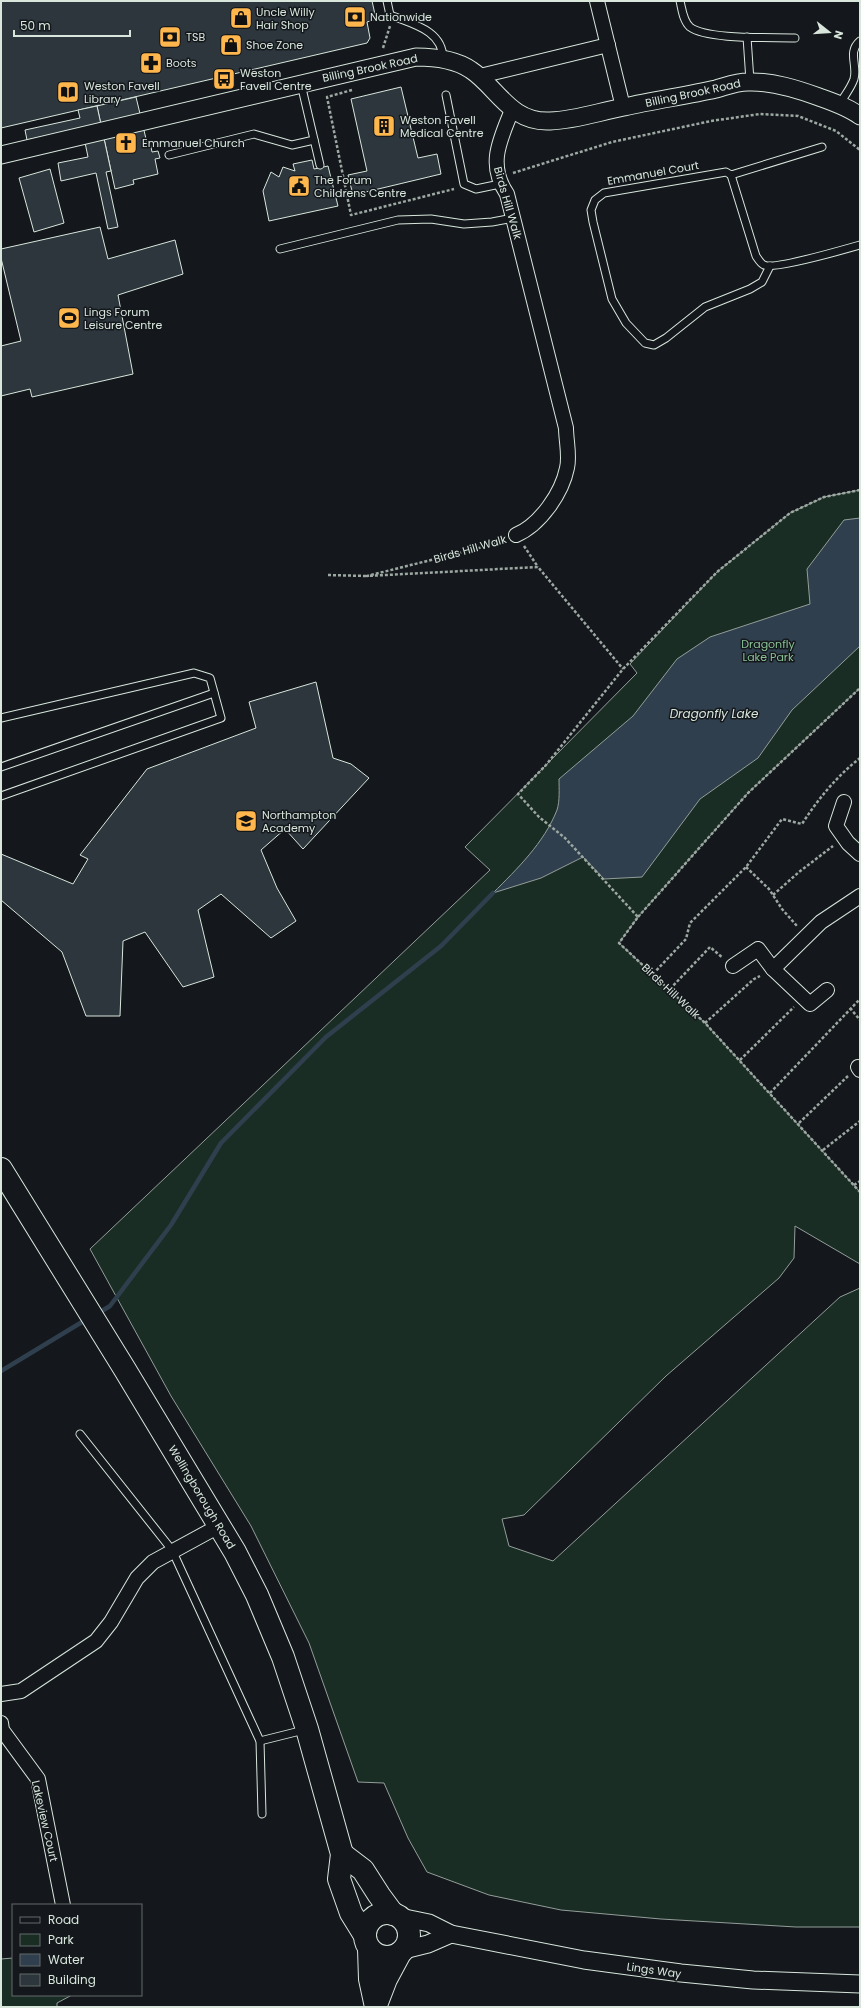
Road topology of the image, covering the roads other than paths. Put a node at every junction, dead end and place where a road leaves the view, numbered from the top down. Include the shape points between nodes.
1 (387, 1) edge
2 (597, 1) edge
3 (680, 1) edge
4 (747, 37) junction
5 (795, 38) dead end
6 (860, 41) edge
7 (608, 45) junction
8 (443, 59) junction
9 (480, 76) junction
10 (857, 78) edge
11 (750, 82) junction
12 (301, 84) junction
13 (446, 95) dead end
14 (840, 104) junction
15 (623, 107) junction
16 (512, 110) junction
17 (860, 116) edge
18 (314, 140) junction
19 (822, 147) dead end
20 (1, 155) edge
21 (169, 155) dead end
22 (320, 165) dead end
23 (731, 175) junction
24 (499, 181) junction
25 (513, 218) junction
26 (860, 245) edge
27 (280, 249) dead end
28 (770, 266) junction
29 (516, 534) road end
30 (214, 693) junction
31 (1, 718) edge
32 (1, 767) edge
33 (1, 796) edge
34 (844, 802) dead end
35 (860, 854) edge
36 (860, 896) edge
37 (733, 966) road end
38 (773, 970) junction
39 (827, 990) dead end
40 (1, 1169) edge
41 (80, 1434) dead end
42 (219, 1526) junction
43 (172, 1550) junction
44 (1, 1694) edge
45 (1, 1723) edge
46 (307, 1729) junction
47 (260, 1741) junction
48 (262, 1814) dead end
49 (342, 1854) junction
50 (63, 1904) edge
51 (396, 1915) junction
52 (451, 1934) junction
53 (367, 1942) junction
54 (402, 1952) junction
55 (860, 1984) edge
56 (376, 2006) edge

1 - 8 lane via 390,15 425,28 438,39 443,49
2 - 7 street
3 - 4 lane via 685,20 696,30
4 - 5 lane
4 - 11 lane
6 - 10 lane via 854,46 852,56
7 - 9 street
7 - 15 street
8 - 9 street, Billing Brook Road via 459,63
8 - 12 street, Billing Brook Road via 416,57
9 - 16 street, Billing Brook Road
10 - 14 lane
11 - 14 street, Billing Brook Road via 793,88
11 - 15 street, Billing Brook Road
12 - 18 lane
12 - 20 street, Billing Brook Road
13 - 24 lane via 464,184 476,189
14 - 17 street, Billing Brook Road
15 - 16 street, Billing Brook Road via 571,120 547,122
16 - 24 street, Birds Hill Walk via 498,146 496,158
18 - 21 lane via 292,145 254,134
18 - 22 lane
19 - 23 lane, Emmanuel Court
23 - 28 lane via 756,256 764,265
23 - 28 lane, Emmanuel Court via 726,172 651,184 604,193 595,200 591,210 593,222 612,299 626,323 645,343 654,345 705,307 762,282
24 - 25 street, Birds Hill Walk via 507,194
25 - 27 lane via 464,224 431,219 398,220
25 - 29 street, Birds Hill Walk via 566,428 568,468 554,502 528,530
26 - 28 lane
30 - 31 lane via 210,678 194,673
30 - 32 lane
30 - 33 lane via 221,718
34 - 35 street via 836,826
36 - 38 street via 821,922
37 - 38 street via 758,949
38 - 39 street via 810,1004
40 - 42 main road, Wellingborough Road
41 - 43 lane
42 - 43 street
42 - 46 main road, Wellingborough Road via 257,1595 284,1657
43 - 44 street via 153,1562 137,1578 111,1622 96,1640 21,1691
43 - 47 lane
45 - 50 street, Lakeview Court via 2,1730 38,1779
46 - 47 lane
46 - 49 main road, Wellingborough Road
47 - 48 lane
49 - 51 main road via 363,1870 378,1895
49 - 53 main road, Wellingborough Road via 339,1879 351,1913
51 - 52 street, Lings Way via 429,1923
51 - 53 main road via 385,1913 374,1917 366,1927
51 - 54 main road via 406,1924 409,1932 409,1942
52 - 54 street
52 - 55 street, Lings Way via 584,1960 681,1973 753,1980
53 - 54 main road via 375,1955 384,1958
53 - 56 main road, Wellingborough Road via 370,1979
54 - 56 main road, Wellingborough Road via 386,1979

